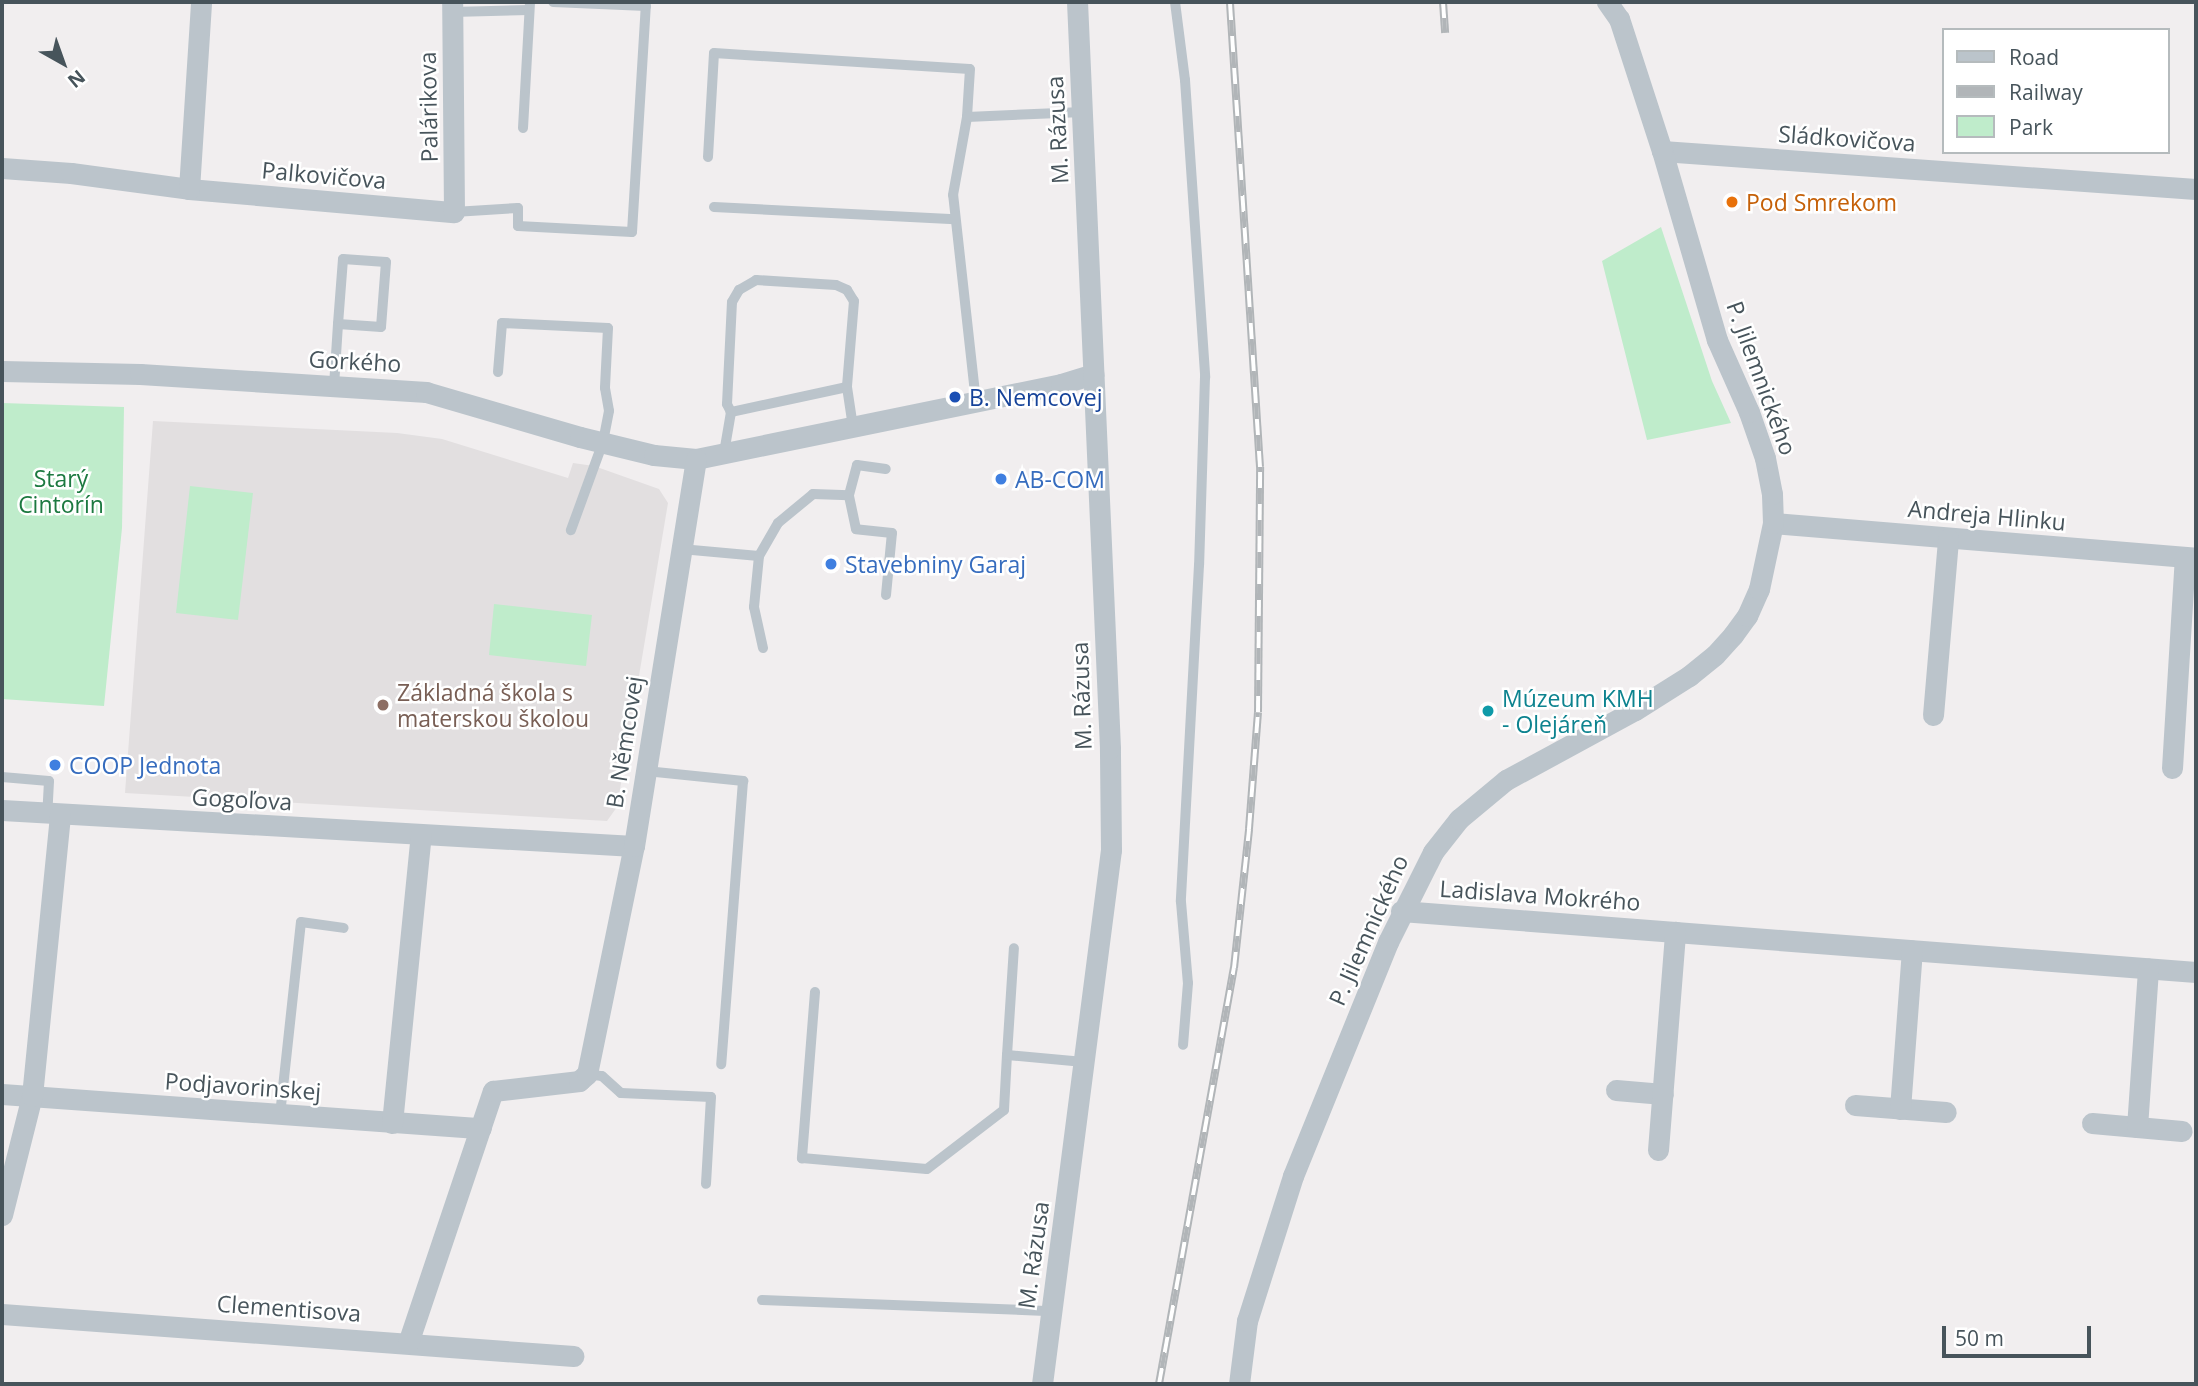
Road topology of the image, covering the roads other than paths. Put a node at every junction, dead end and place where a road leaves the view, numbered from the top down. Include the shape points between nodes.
1 (201, 2) edge
2 (553, 2) edge
3 (1077, 2) edge
4 (1175, 2) edge
5 (1607, 2) edge
6 (530, 6) edge
7 (452, 7) edge
8 (1083, 112) junction
9 (967, 117) junction
10 (523, 128) dead end
11 (1662, 151) junction
12 (708, 157) dead end
13 (2, 168) edge
14 (189, 189) junction
15 (2196, 190) edge
16 (714, 207) dead end
17 (454, 212) junction
18 (955, 219) junction
19 (338, 324) junction
20 (2, 371) edge
21 (498, 372) dead end
22 (1094, 374) junction
23 (334, 386) junction
24 (847, 387) junction
25 (976, 402) junction
26 (731, 412) junction
27 (853, 427) junction
28 (603, 442) junction
29 (724, 453) junction
30 (695, 459) junction
31 (886, 469) dead end
32 (849, 495) junction
33 (1773, 523) junction
34 (571, 530) dead end
35 (1948, 539) junction
36 (681, 549) junction
37 (759, 556) junction
38 (2191, 558) edge
39 (886, 595) dead end
40 (763, 648) dead end
41 (1933, 715) dead end
42 (2172, 768) dead end
43 (646, 771) junction
44 (2, 777) edge
45 (2, 810) edge
46 (54, 815) junction
47 (421, 835) junction
48 (634, 846) junction
49 (1401, 911) junction
50 (344, 928) dead end
51 (1675, 932) junction
52 (1014, 948) dead end
53 (1912, 950) junction
54 (2148, 968) junction
55 (2196, 972) edge
56 (814, 992) dead end
57 (1183, 1045) dead end
58 (1007, 1055) junction
59 (1084, 1062) junction
60 (721, 1064) dead end
61 (587, 1074) junction
62 (1616, 1090) dead end
63 (2, 1094) edge
64 (1663, 1094) junction
65 (32, 1096) junction
66 (1856, 1105) dead end
67 (1900, 1109) junction
68 (1945, 1112) dead end
69 (280, 1115) junction
70 (392, 1123) junction
71 (2092, 1123) dead end
72 (2137, 1127) junction
73 (481, 1128) junction
74 (2182, 1131) dead end
75 (1658, 1150) dead end
76 (706, 1184) dead end
77 (2, 1215) edge
78 (762, 1300) dead end
79 (1052, 1311) junction
80 (2, 1314) edge
81 (408, 1343) junction
82 (573, 1356) dead end
83 (1042, 1384) edge
84 (1239, 1384) edge

1 - 14 street
2 - 17 lane via 646,6 632,232 518,226 518,208
3 - 8 street, M. Rázusa
4 - 57 lane via 1185,80 1206,377 1181,901 1188,983
5 - 11 street, P. Jilemnického via 1619,19
6 - 7 lane
6 - 10 lane
7 - 17 street, Palárikova
8 - 9 lane
8 - 22 street, M. Rázusa
9 - 12 lane via 970,69 714,53
9 - 18 lane via 953,195
11 - 15 street, Sládkovičova
11 - 33 street, P. Jilemnického via 1717,340 1765,458
13 - 14 street, Palkovičova
14 - 17 street, Palkovičova
16 - 18 lane
18 - 25 lane
19 - 19 lane via 343,259 386,262 381,327
19 - 23 lane
20 - 23 street, Gorkého
21 - 28 lane via 502,323 608,328 605,388 609,411
22 - 25 street
22 - 59 street, M. Rázusa via 1111,850
23 - 28 street, Gorkého via 448,396
24 - 26 lane
24 - 26 lane via 854,301 847,290 836,285 756,280 739,290 732,302 727,404
24 - 27 lane
25 - 27 street
26 - 29 lane
27 - 29 street
28 - 30 street, Gorkého via 654,455
28 - 34 lane
29 - 30 street
30 - 36 street, B. Němcovej
31 - 32 lane via 857,465
32 - 37 lane via 813,494 778,523
32 - 39 lane via 856,528 892,533
33 - 35 street, Andreja Hlinku
33 - 49 street, P. Jilemnického via 1759,589 1747,616 1715,655 1663,694 1535,762 1483,797 1459,818 1433,852
35 - 38 street, Andreja Hlinku
35 - 41 street
36 - 37 lane
36 - 43 street, B. Němcovej
37 - 40 lane via 754,607
38 - 42 street
43 - 48 street, B. Němcovej
43 - 60 lane via 743,781
44 - 46 lane via 49,780
45 - 46 street, Gogoľova
46 - 47 street, Gogoľova
46 - 65 street
47 - 48 street, Gogoľova
47 - 70 street
48 - 61 street, B. Němcovej
49 - 51 street, Ladislava Mokrého
49 - 84 street, P. Jilemnického via 1289,1188 1247,1321
50 - 69 lane via 301,922
51 - 53 street, Ladislava Mokrého
51 - 64 street
52 - 58 lane
53 - 54 street, Ladislava Mokrého
53 - 67 street
54 - 55 street, Ladislava Mokrého
54 - 72 street
56 - 58 lane via 802,1158 927,1169 1004,1110
58 - 59 lane
59 - 79 street, M. Rázusa
61 - 73 street via 579,1081 493,1091
61 - 76 lane via 602,1076 621,1093 711,1097
62 - 64 street
63 - 65 street, Podjavorinskej
64 - 75 street
65 - 69 street, Podjavorinskej
65 - 77 street
66 - 67 street
67 - 68 street
69 - 70 street, Podjavorinskej
70 - 73 street, Podjavorinskej
71 - 72 street
72 - 74 street
73 - 81 street
78 - 79 lane
79 - 83 street, M. Rázusa
80 - 81 street, Clementisova
81 - 82 street, Clementisova

